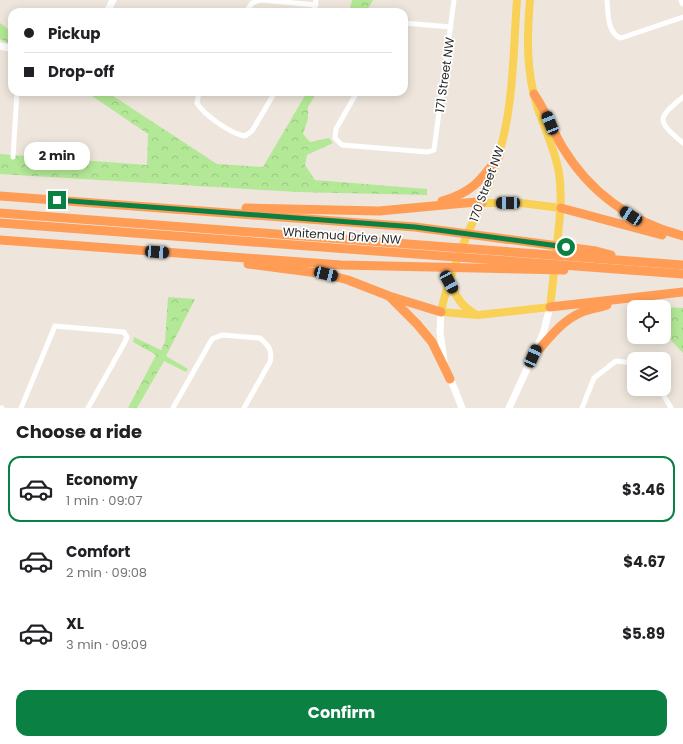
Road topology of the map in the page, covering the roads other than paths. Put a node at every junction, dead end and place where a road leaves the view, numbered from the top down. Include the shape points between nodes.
1 (260, 0) edge
2 (454, 0) edge
3 (517, 0) edge
4 (530, 0) edge
5 (606, 0) edge
6 (316, 2) edge
7 (249, 8) edge
8 (683, 17) edge
9 (408, 23) edge
10 (451, 27) junction
11 (534, 94) junction
12 (17, 96) edge
13 (198, 96) edge
14 (272, 96) edge
15 (355, 96) edge
16 (683, 97) edge
17 (683, 143) edge
18 (499, 156) junction
19 (12, 157) dead end
20 (0, 193) edge
21 (0, 196) edge
22 (72, 201) junction
23 (417, 207) junction
24 (480, 207) junction
25 (560, 208) junction
26 (208, 210) junction
27 (0, 213) edge
28 (0, 223) edge
29 (683, 236) edge
30 (683, 240) edge
31 (0, 242) edge
32 (188, 255) junction
33 (635, 261) junction
34 (683, 265) edge
35 (615, 269) junction
36 (683, 274) edge
37 (449, 282) junction
38 (683, 292) edge
39 (389, 296) junction
40 (621, 299) junction
41 (550, 307) junction
42 (441, 312) junction
43 (478, 315) junction
44 (533, 356) junction
45 (627, 363) edge
46 (450, 379) junction
47 (664, 396) edge
48 (21, 408) edge
49 (88, 408) edge
50 (173, 408) edge
51 (244, 408) edge
52 (462, 408) edge
53 (509, 408) edge
54 (582, 408) edge
55 (671, 408) edge

1 - 6 street
1 - 7 street via 252,3
2 - 10 street, 171 Street NW
3 - 18 main road, 170 Street NW via 510,96
4 - 11 main road via 528,62
5 - 8 street via 612,31 618,37 626,37
9 - 10 street
10 - 15 street, 171 Street NW via 434,150 428,152 342,145 335,138 336,130
11 - 25 main road via 560,178
11 - 29 highway via 544,107 563,149 594,189 631,216
12 - 19 street
13 - 14 street via 197,103 201,110 237,135 245,136 252,131
16 - 17 street via 667,110 663,117 665,127
18 - 23 highway via 483,179 470,190
18 - 24 main road, 170 Street NW
20 - 22 highway
21 - 22 highway
22 - 26 highway
23 - 24 highway via 476,202
23 - 26 highway via 379,211 244,208
24 - 25 main road via 521,203
24 - 37 main road, 170 Street NW
25 - 30 highway
25 - 41 main road
26 - 33 highway via 440,230 596,251
27 - 33 highway, Whitemud Drive NW
28 - 35 highway, Whitemud Drive NW
31 - 32 highway
32 - 35 highway via 407,267 576,271
32 - 39 highway via 326,274
33 - 34 highway, Whitemud Drive NW
35 - 36 highway, Whitemud Drive NW
37 - 42 main road, 170 Street NW
37 - 43 main road via 463,307
38 - 40 highway
39 - 42 highway
39 - 46 highway via 432,342
40 - 41 highway
40 - 44 highway via 580,313 567,321 555,330
41 - 43 main road
41 - 44 main road via 543,334
42 - 43 main road
42 - 46 main road, 170 Street NW via 441,348
44 - 53 main road
45 - 54 street via 616,362 594,378
46 - 52 main road, 170 Street NW
47 - 55 street
48 - 49 street via 55,326 126,333 125,342
50 - 51 street via 212,339 222,335 260,338 271,349 270,362

